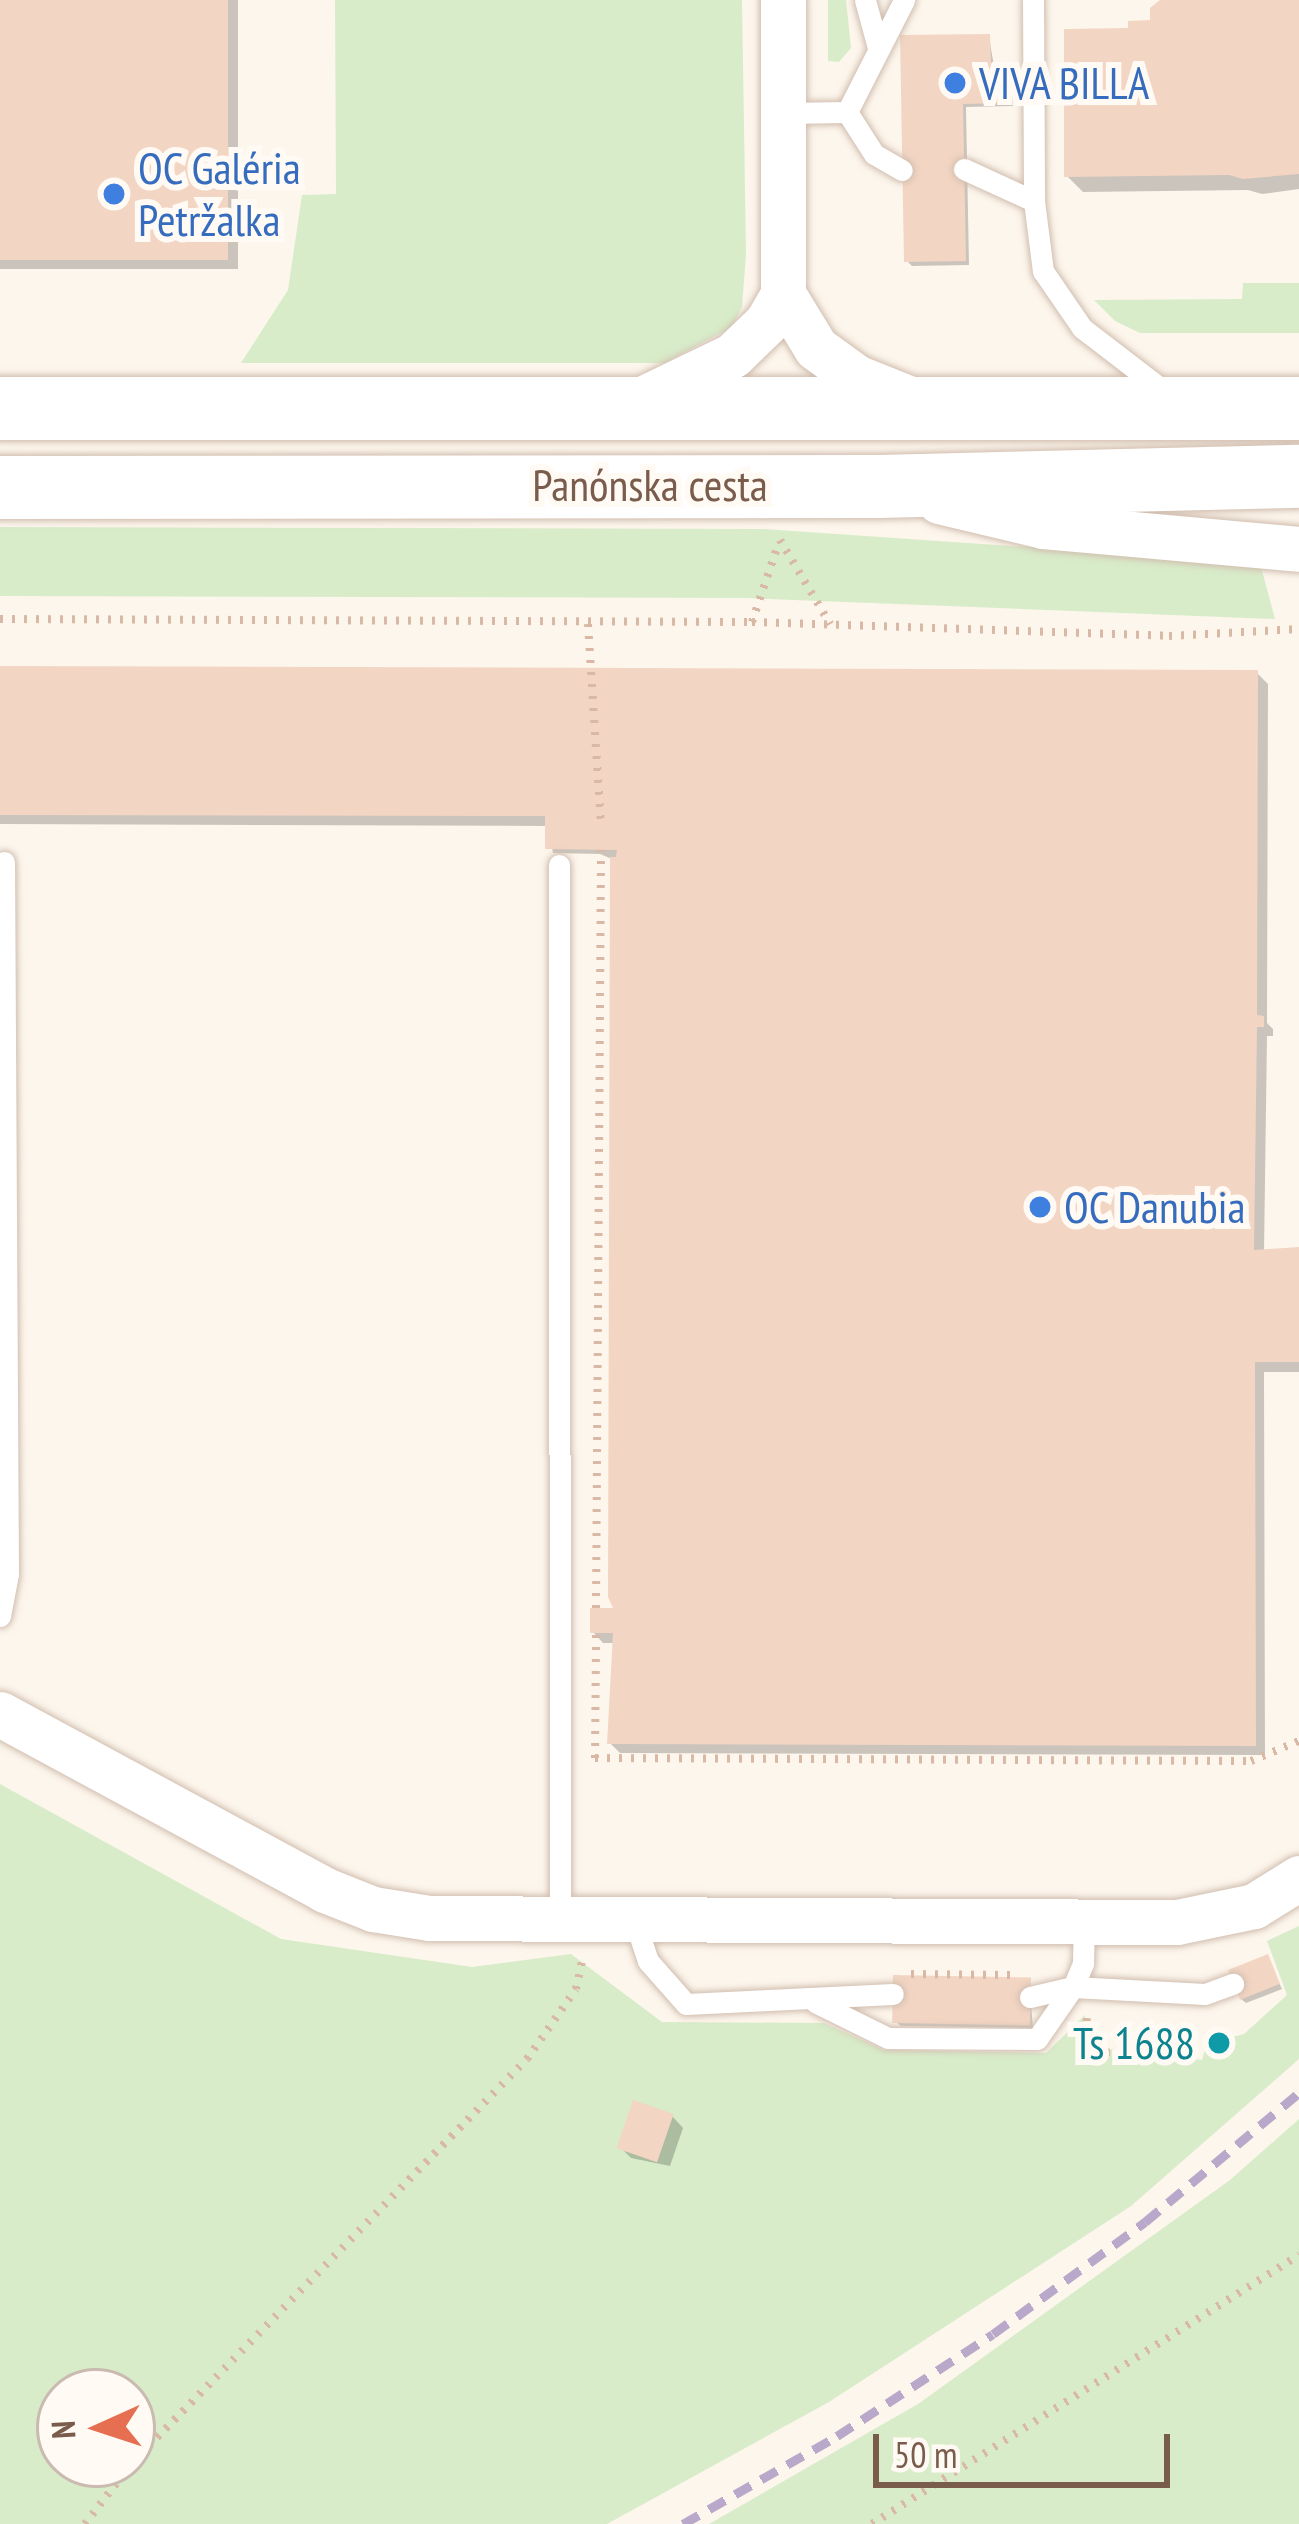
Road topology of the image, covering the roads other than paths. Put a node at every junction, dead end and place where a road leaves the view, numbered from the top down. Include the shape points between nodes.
1 (782, 0) edge
2 (865, 0) edge
3 (904, 0) edge
4 (1033, 0) edge
5 (878, 47) junction
6 (847, 112) junction
7 (782, 113) junction
8 (964, 169) dead end
9 (902, 170) dead end
10 (1034, 201) junction
11 (783, 294) junction
12 (623, 407) junction
13 (0, 408) edge
14 (1186, 408) junction
15 (1299, 408) edge
16 (926, 409) junction
17 (1299, 476) edge
18 (878, 486) junction
19 (0, 487) edge
20 (1299, 549) edge
21 (4, 862) dead end
22 (559, 865) dead end
23 (0, 1616) edge
24 (0, 1714) edge
25 (1299, 1878) edge
26 (595, 1919) junction
27 (1084, 1923) junction
28 (1233, 1984) dead end
29 (1073, 1987) junction
30 (893, 1994) dead end
31 (1030, 1996) dead end
32 (815, 2002) junction

1 - 7 street
2 - 5 lane
3 - 5 lane
4 - 10 lane
5 - 6 lane
6 - 7 lane
6 - 9 lane via 874,154
7 - 11 street
8 - 10 lane
10 - 14 lane via 1043,271 1082,328
11 - 12 street via 733,355
11 - 16 street via 808,338 837,365
12 - 13 main road, Panónska cesta
12 - 16 main road, Panónska cesta
14 - 15 main road, Panónska cesta
14 - 16 main road, Panónska cesta
17 - 18 main road, Panónska cesta
18 - 19 main road, Panónska cesta
18 - 20 street via 1043,526
21 - 23 lane via 8,1574
22 - 26 lane
24 - 26 street via 373,1909 491,1922
25 - 27 street via 1216,1918
26 - 27 street
26 - 32 lane via 686,2004
27 - 29 lane via 1084,1963
28 - 29 lane via 1205,1994
29 - 31 lane
29 - 32 lane via 1036,2039 888,2038
30 - 32 lane

